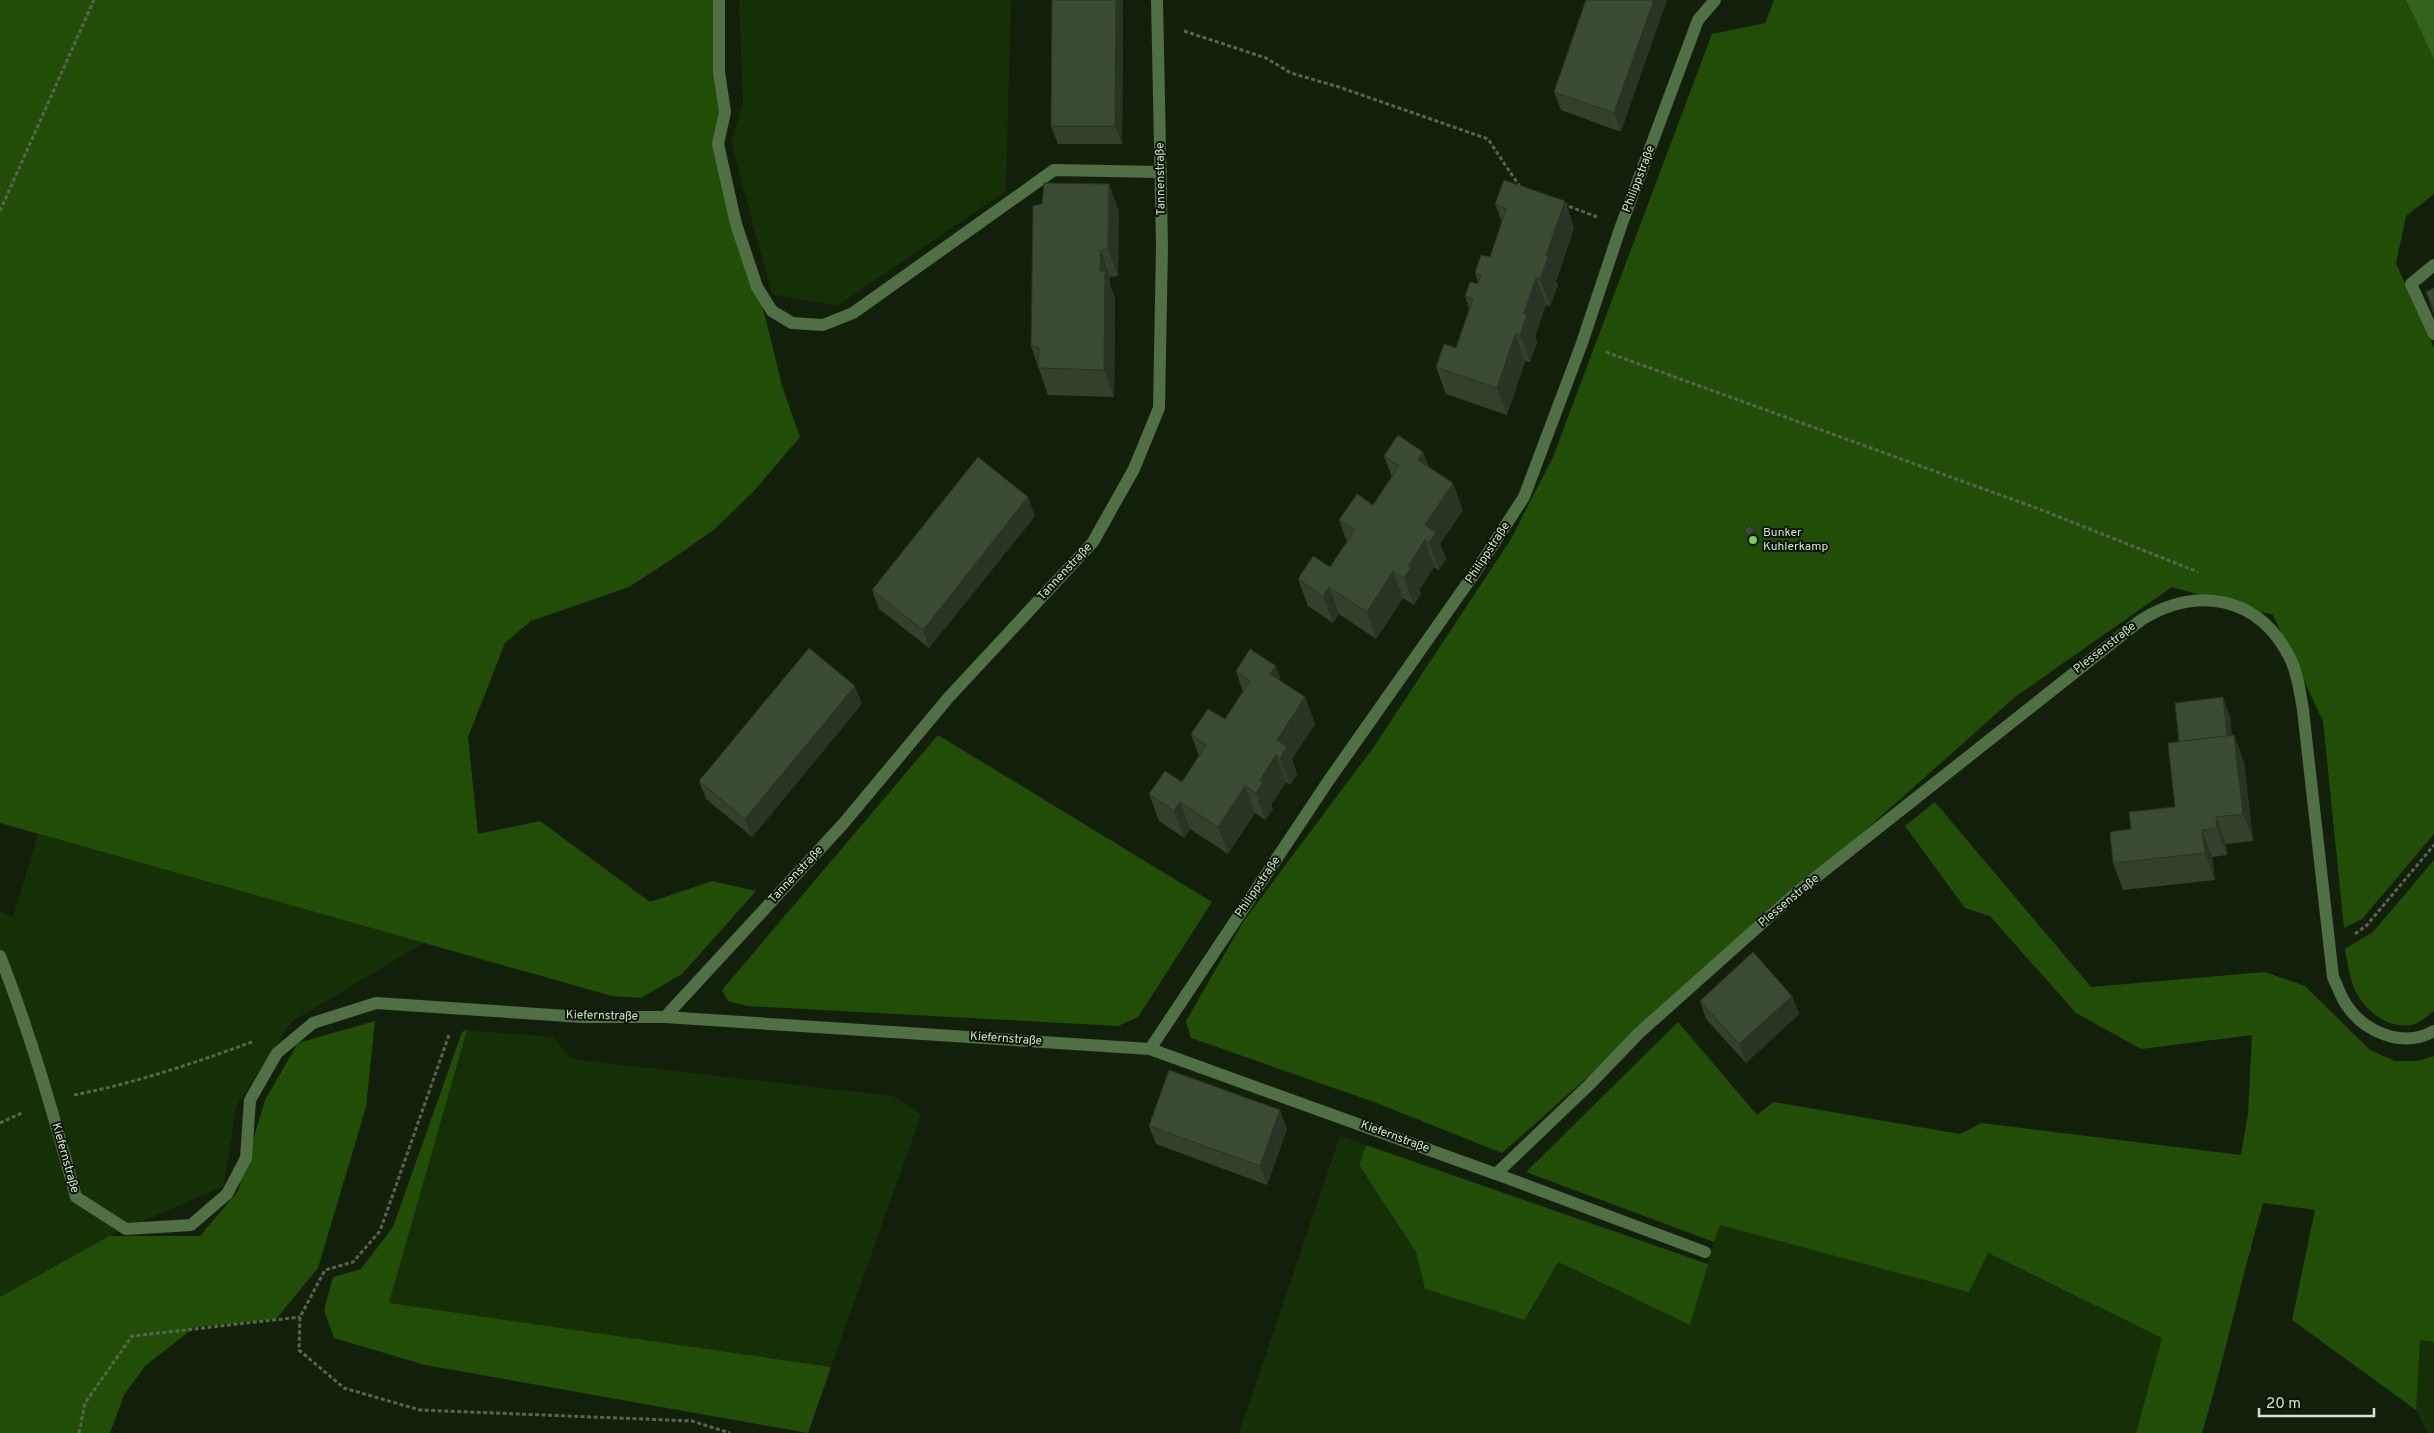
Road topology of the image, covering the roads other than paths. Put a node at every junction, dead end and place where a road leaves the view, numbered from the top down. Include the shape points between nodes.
1 (719, 0) edge
2 (1157, 0) edge
3 (1714, 0) edge
4 (1160, 172) junction
5 (2434, 265) edge
6 (2434, 334) edge
7 (0, 956) edge
8 (665, 1017) junction
9 (2434, 1031) edge
10 (1150, 1049) junction
11 (1496, 1174) junction
12 (1706, 1252) dead end

1 - 4 street via 719,72 725,112 718,144 757,287 772,311 792,323 823,325 853,313 1054,170
2 - 4 street, Tannenstraße
3 - 10 street, Philippstraße via 1698,20 1524,498 1324,788
4 - 8 street, Tannenstraße via 1159,408 1134,469 1093,542 949,697 843,824
5 - 6 street via 2411,284
7 - 8 street, Kiefernstraße via 50,1099 76,1197 126,1229 191,1225 227,1194 246,1158 250,1100 277,1053 313,1023 376,1003 582,1017
8 - 10 street, Kiefernstraße
9 - 11 street, Plessenstraße via 2423,1037 2403,1039 2385,1036 2365,1023 2345,1003 2333,977 2299,682 2291,658 2262,622 2242,609 2199,599 2179,602 2141,620 1796,894 1639,1033 1590,1085
10 - 11 street, Kiefernstraße
11 - 12 street, Kiefernstraße

